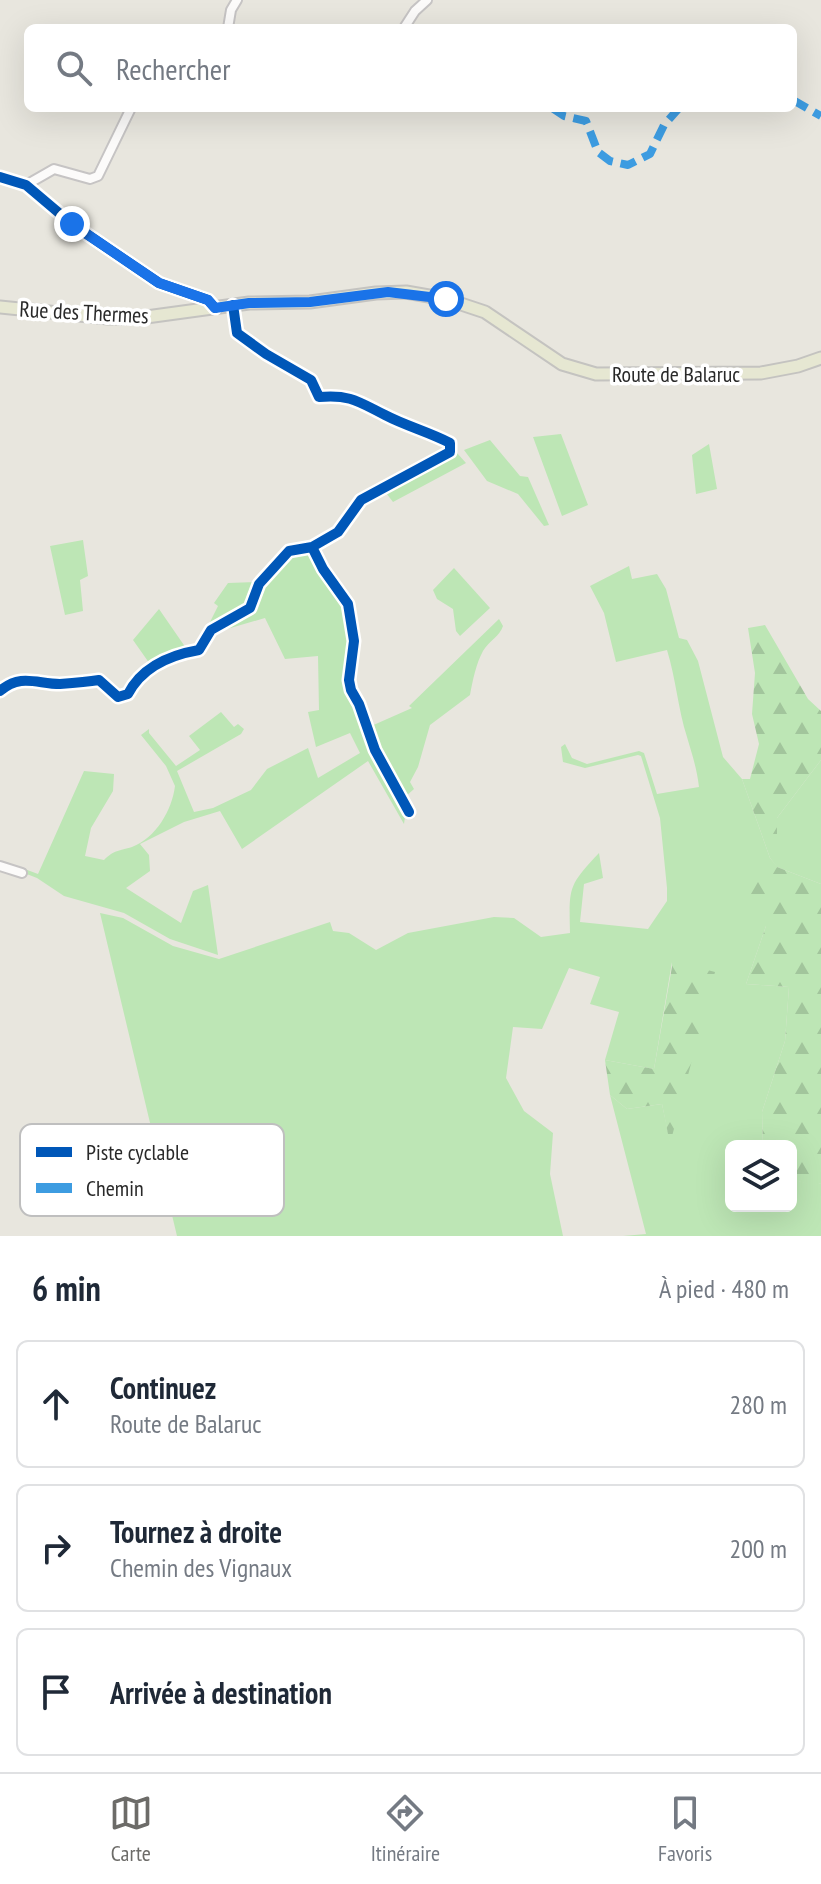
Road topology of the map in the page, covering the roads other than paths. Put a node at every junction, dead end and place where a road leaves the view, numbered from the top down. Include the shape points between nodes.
1 (237, 0) edge
2 (427, 0) edge
3 (229, 24) edge
4 (407, 24) edge
5 (129, 112) edge
6 (0, 177) edge
7 (26, 185) junction
8 (233, 305) junction
9 (0, 307) edge
10 (215, 308) junction
11 (821, 358) edge
12 (312, 547) junction
13 (0, 691) edge
14 (409, 812) dead end
15 (0, 866) edge
16 (22, 873) dead end

1 - 3 street
2 - 4 street
5 - 7 street via 98,176 90,179 54,169
6 - 7 street
7 - 10 street via 137,268
8 - 10 main road, Route de Balaruc
8 - 11 main road, Route de Balaruc via 388,292 424,294 485,312 562,364 596,374 761,373
8 - 12 street via 237,333 311,380 319,397 341,395 365,403 450,443 450,452 361,500 338,532
9 - 10 main road, Rue des Thermes via 123,318
12 - 13 street via 289,551 259,584 250,608 211,630 199,650 168,656 128,694 118,697 99,680 35,680 9,683
12 - 14 street via 348,604 354,641 351,690 375,750
15 - 16 street

